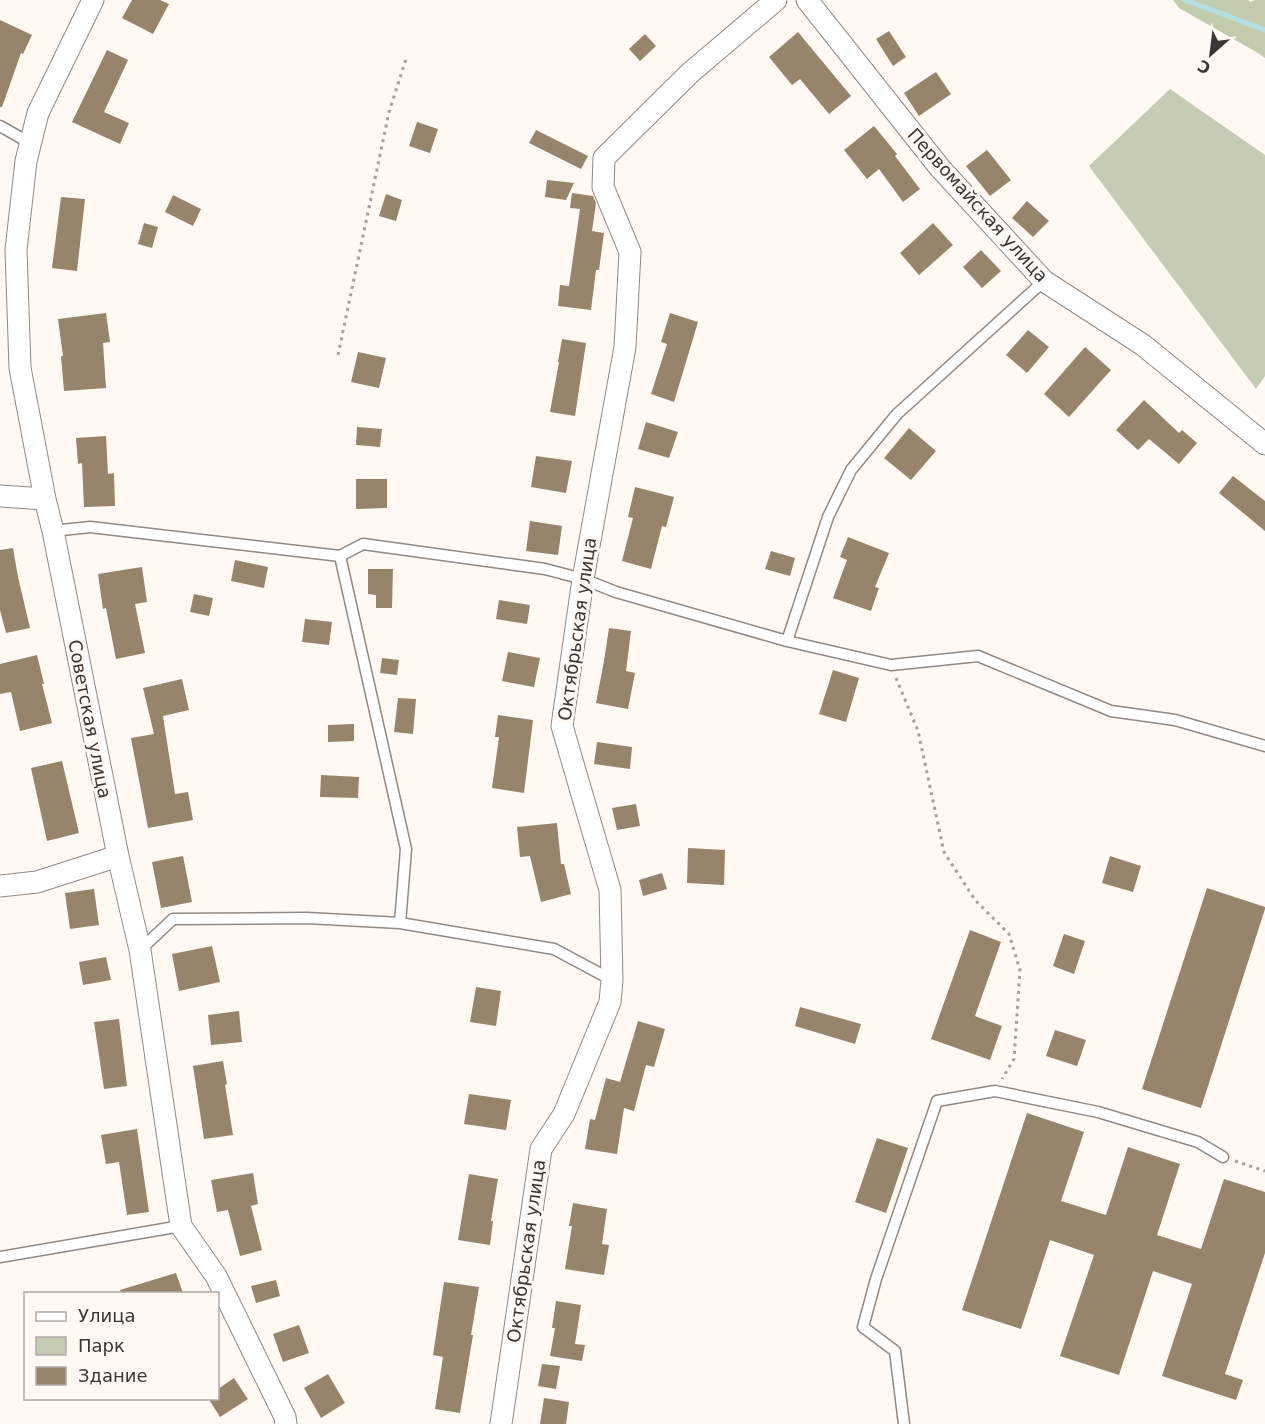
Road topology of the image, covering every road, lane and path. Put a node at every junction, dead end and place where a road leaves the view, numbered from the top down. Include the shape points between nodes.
1 (93, 0) edge
2 (776, 0) edge
3 (807, 0) edge
4 (406, 59) dead end
5 (0, 126) edge
6 (30, 143) junction
7 (1044, 281) junction
8 (338, 355) dead end
9 (1265, 444) edge
10 (0, 496) edge
11 (45, 499) junction
12 (53, 531) junction
13 (340, 556) junction
14 (583, 579) junction
15 (787, 641) junction
16 (891, 665) junction
17 (1265, 746) edge
18 (118, 856) junction
19 (0, 886) edge
20 (400, 923) junction
21 (140, 950) junction
22 (612, 980) junction
23 (995, 1091) junction
24 (1223, 1157) joint
25 (1265, 1171) edge
26 (181, 1226) junction
27 (0, 1257) edge
28 (286, 1424) edge
29 (501, 1424) edge
30 (904, 1424) edge

1 - 6 street, Советская улица via 38,113
2 - 14 street, Октябрьская улица via 690,72 604,158 603,187 630,252 625,347
3 - 7 street, Первомайская улица via 940,168
4 - 8 path via 389,112
5 - 6 lane
6 - 11 street, Советская улица via 16,249 20,368
7 - 9 street, Первомайская улица via 1143,345
7 - 15 lane via 897,414 851,470 828,517
10 - 11 street
11 - 12 street, Советская улица
12 - 13 lane via 90,526
12 - 18 street, Советская улица
13 - 14 lane via 363,544 545,569
13 - 20 lane via 406,849
14 - 15 lane
14 - 22 street, Октябрьская улица via 562,726 610,890
15 - 16 lane
16 - 17 lane via 978,656 1111,711 1175,720
16 - 23 path via 918,731 944,852 975,900 1009,934 1020,970 1014,1059
18 - 19 street via 37,882
18 - 21 street, Советская улица
20 - 21 lane via 307,918 172,920
20 - 22 lane via 554,949
21 - 26 street, Советская улица
22 - 29 street, Октябрьская улица via 610,1002 564,1114 541,1149
23 - 24 lane via 1098,1112 1198,1142
23 - 30 lane via 937,1101 876,1279 863,1327 895,1351
24 - 25 path
26 - 27 lane
26 - 28 street, Советская улица via 216,1276

